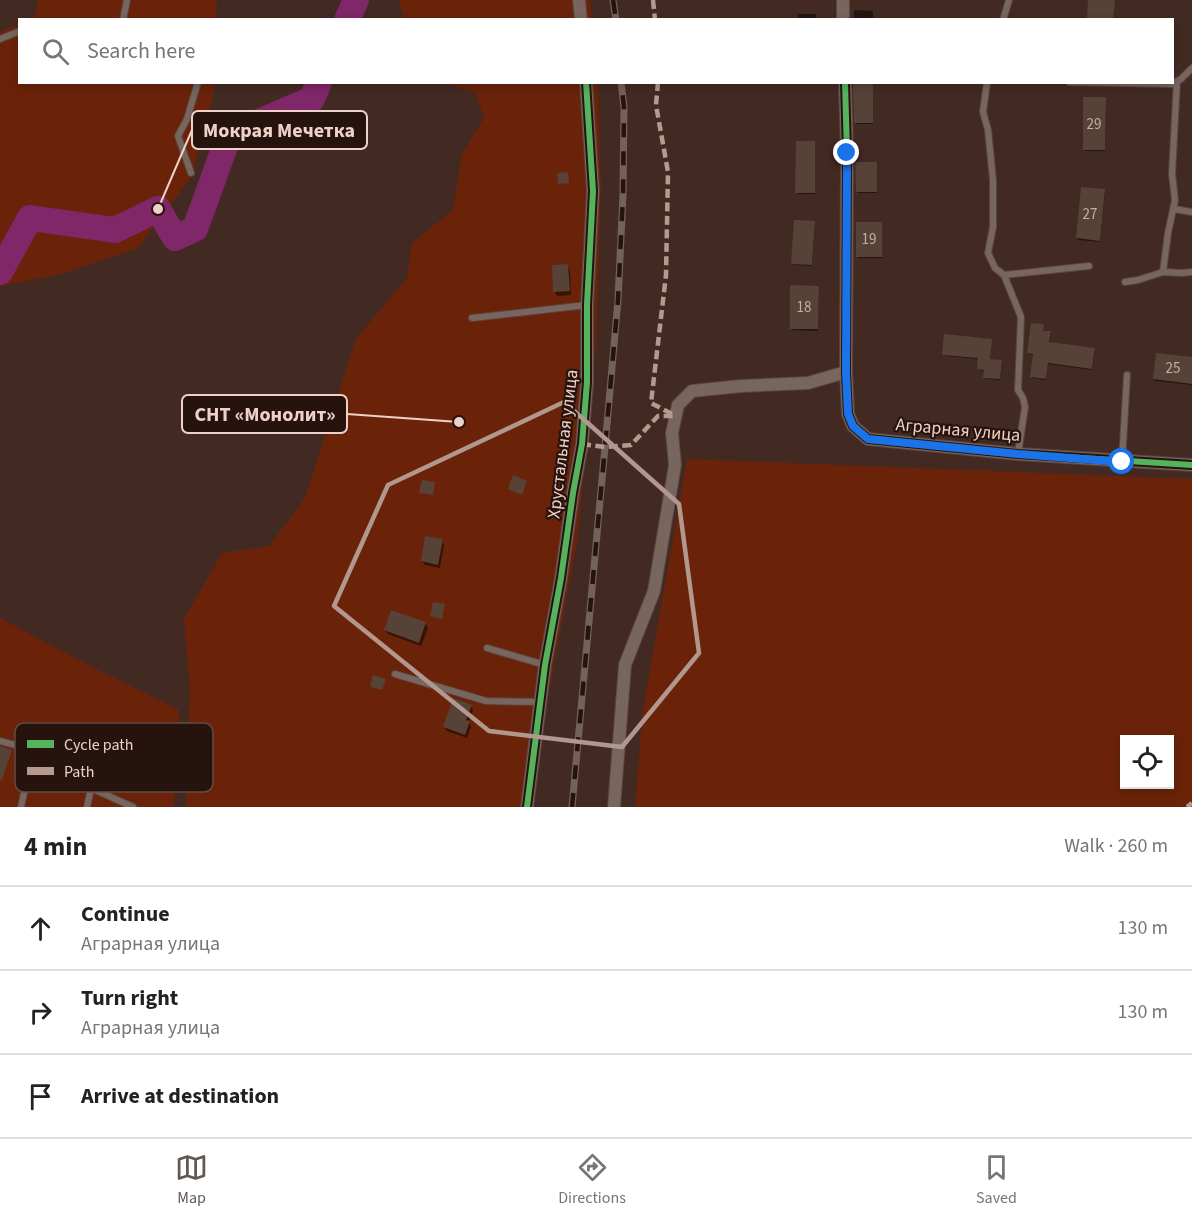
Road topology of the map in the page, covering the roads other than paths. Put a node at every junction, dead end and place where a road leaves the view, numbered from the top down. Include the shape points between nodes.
1 (127, 0) edge
2 (579, 0) edge
3 (843, 0) edge
4 (1009, 0) edge
5 (123, 18) edge
6 (581, 18) edge
7 (843, 18) edge
8 (1004, 18) edge
9 (18, 32) edge
10 (0, 39) edge
11 (1192, 68) edge
12 (1177, 81) junction
13 (1174, 83) edge
14 (197, 84) edge
15 (586, 84) edge
16 (845, 84) edge
17 (987, 84) edge
18 (191, 173) dead end
19 (1174, 208) junction
20 (1192, 212) edge
21 (1089, 266) dead end
22 (1163, 272) junction
23 (1192, 272) edge
24 (1004, 275) junction
25 (1125, 282) dead end
26 (587, 304) junction
27 (472, 318) dead end
28 (846, 372) junction
29 (1127, 375) dead end
30 (1018, 454) junction
31 (1122, 462) junction
32 (1192, 465) edge
33 (487, 648) dead end
34 (545, 665) junction
35 (394, 674) dead end
36 (540, 702) junction
37 (0, 741) edge
38 (15, 745) edge
39 (24, 792) edge
40 (90, 792) edge
41 (100, 792) edge
42 (21, 807) edge
43 (87, 807) edge
44 (133, 807) edge
45 (527, 807) edge
46 (614, 807) edge

1 - 5 lane
2 - 6 street
3 - 7 street
4 - 8 lane
9 - 10 lane
11 - 12 lane
12 - 13 lane
12 - 19 lane
14 - 18 lane via 178,136
15 - 26 street, Хрустальная улица via 593,190
16 - 28 street, Аграрная улица
17 - 24 lane via 983,112 993,180 993,226 988,253
19 - 20 lane
19 - 22 lane
21 - 24 lane
22 - 23 lane
22 - 25 lane
24 - 30 lane via 1021,317 1018,390 1025,407
26 - 27 lane
26 - 34 street, Хрустальная улица via 582,444
28 - 30 street, Аграрная улица via 848,414 853,426 868,439
28 - 46 street via 808,383 692,391 678,405 672,434 675,465 654,591 625,665
29 - 31 lane
30 - 31 street, Аграрная улица
31 - 32 street, Аграрная улица
33 - 34 lane
34 - 36 street, Хрустальная улица
35 - 36 lane via 486,701
36 - 45 street, Хрустальная улица
37 - 38 lane
39 - 42 lane
40 - 43 lane
41 - 44 lane

